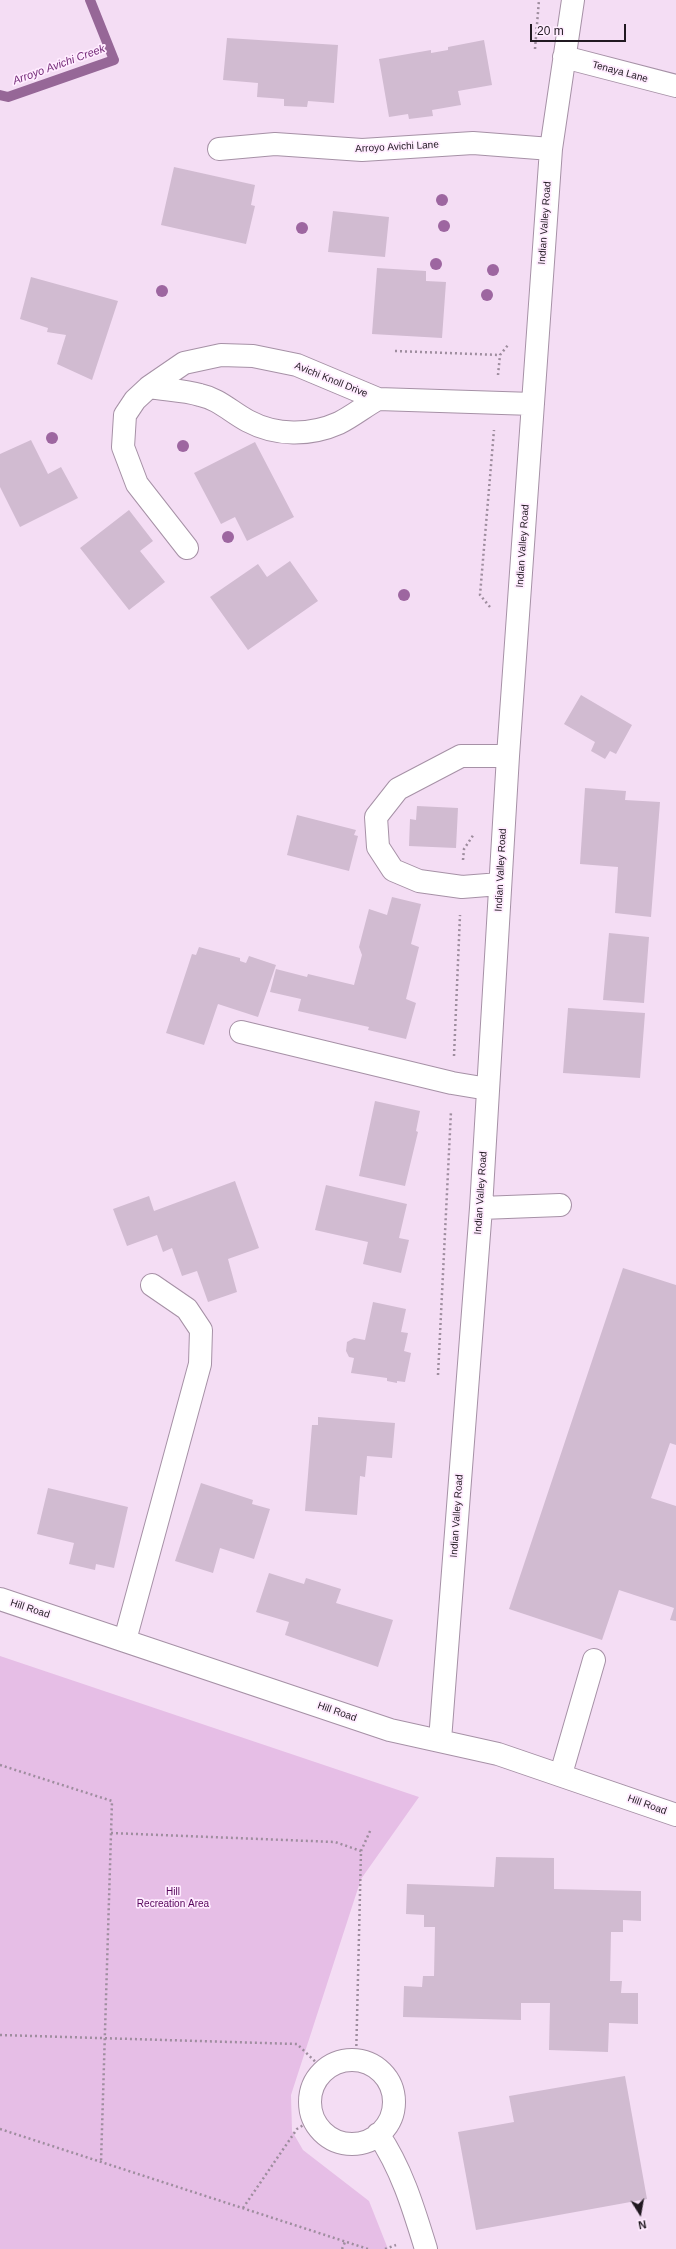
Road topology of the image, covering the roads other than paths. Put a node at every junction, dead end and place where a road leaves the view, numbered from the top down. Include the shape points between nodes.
1 (573, 0) edge
2 (564, 57) junction
3 (676, 86) edge
4 (219, 149) dead end
5 (551, 149) junction
6 (149, 387) junction
7 (378, 398) junction
8 (533, 404) junction
9 (187, 548) dead end
10 (508, 756) junction
11 (500, 884) junction
12 (241, 1032) dead end
13 (488, 1089) junction
14 (560, 1205) dead end
15 (481, 1208) junction
16 (152, 1285) dead end
17 (0, 1599) edge
18 (125, 1640) junction
19 (594, 1660) dead end
20 (440, 1740) junction
21 (561, 1774) junction
22 (676, 1815) edge
23 (378, 2134) junction
24 (426, 2249) edge

1 - 2 street, Indian Valley Road
2 - 3 street, Tenaya Lane
2 - 5 street, Indian Valley Road
4 - 5 street, Arroyo Avichi Lane via 275,144 362,150 472,143
5 - 8 street, Indian Valley Road
6 - 7 street, Avichi Knoll Drive via 184,363 237,354 297,365
6 - 7 street, Avichi Knoll Drive via 200,395 220,402 251,423 285,432 303,432 334,425
6 - 9 street, Avichi Knoll Drive via 135,400 125,415 123,447 137,484
7 - 8 street, Avichi Knoll Drive
8 - 10 street, Indian Valley Road
10 - 11 street, Indian Valley Road
10 - 11 street via 462,756 398,789 376,817 378,847 393,870 418,881 462,887
11 - 13 street, Indian Valley Road
12 - 13 street via 452,1083
13 - 15 street, Indian Valley Road
14 - 15 street
15 - 20 street, Indian Valley Road
16 - 18 street via 187,1309 201,1330 200,1364
17 - 18 street, Hill Road
18 - 20 street, Hill Road via 390,1730
19 - 21 street
20 - 21 street, Hill Road via 498,1754
21 - 22 street, Hill Road
23 - 23 street via 386,2127 393,2112 394,2096 388,2080 377,2068 362,2061 345,2061 329,2066 317,2077 310,2093 313,2119 327,2137 342,2144 359,2144
23 - 24 street via 389,2150 417,2217

